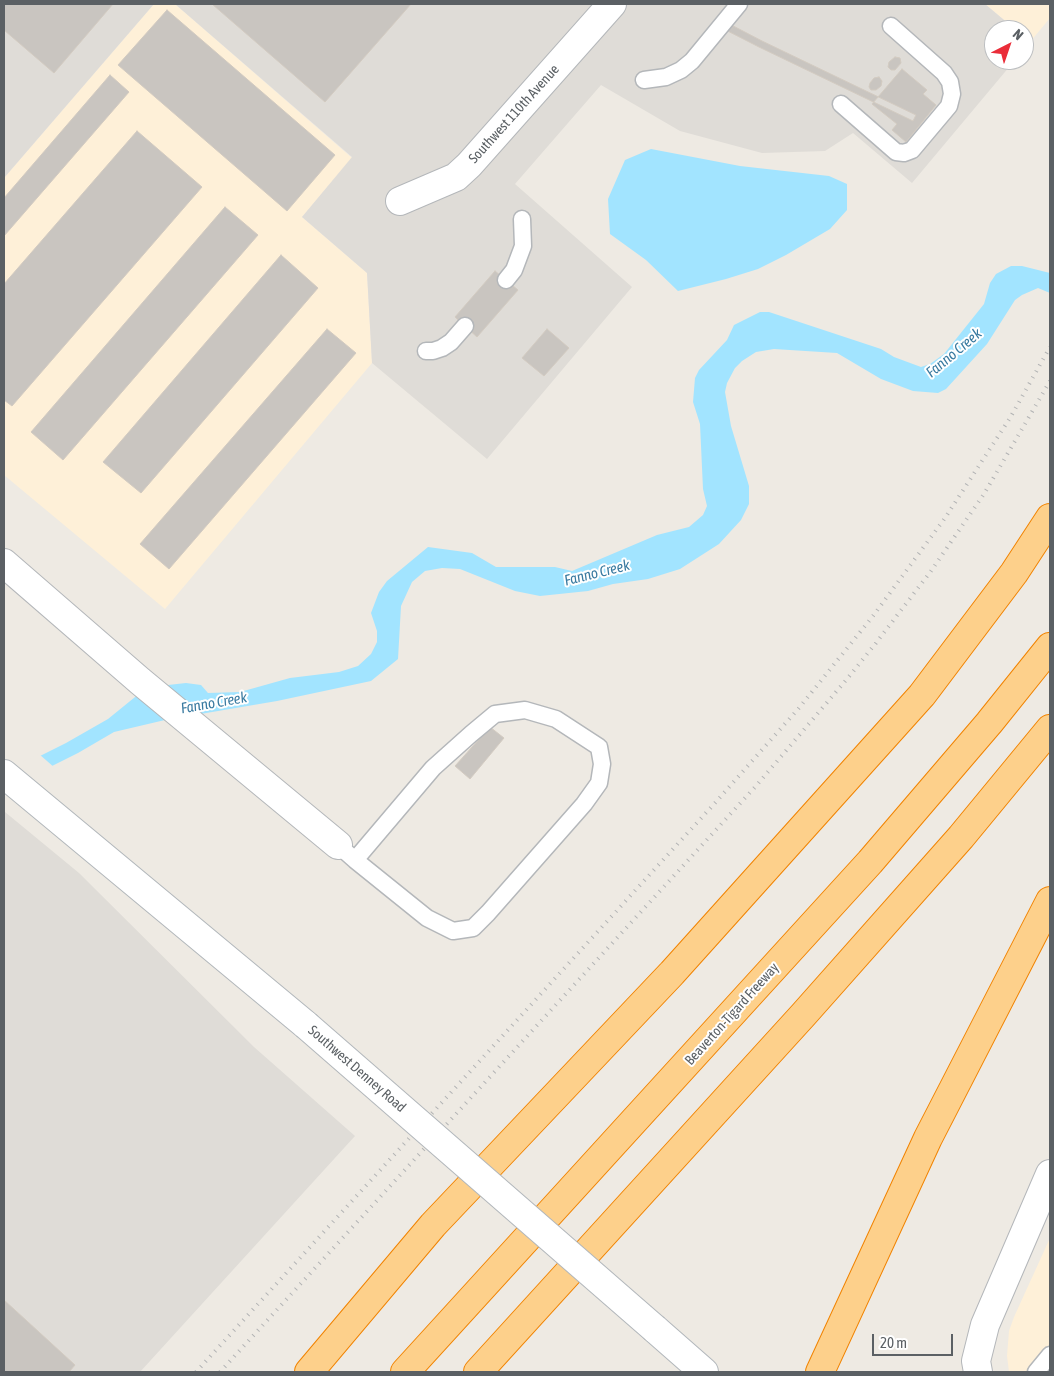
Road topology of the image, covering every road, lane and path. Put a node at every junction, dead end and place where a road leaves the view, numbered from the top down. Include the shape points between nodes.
1 (612, 4) edge
2 (736, 8) edge
3 (891, 26) dead end
4 (644, 80) dead end
5 (841, 104) dead end
6 (400, 201) dead end
7 (522, 219) dead end
8 (506, 280) dead end
9 (465, 326) dead end
10 (426, 351) dead end
11 (1050, 518) edge
12 (4, 563) edge
13 (1050, 647) edge
14 (1050, 729) edge
15 (4, 774) edge
16 (346, 853) junction
17 (1050, 901) edge
18 (1050, 1174) edge
19 (480, 1176) junction
20 (1042, 1215) edge
21 (1050, 1355) edge
22 (309, 1372) edge
23 (405, 1372) edge
24 (478, 1372) edge
25 (704, 1372) edge
26 (820, 1372) edge
27 (978, 1372) edge
28 (1036, 1372) edge

1 - 6 street, Southwest 110th Avenue via 469,165 456,177
2 - 4 lane via 681,70 666,77
3 - 5 lane via 944,73 952,94 949,106 912,150 904,154 896,152
7 - 8 lane via 523,246
9 - 10 lane via 442,348
11 - 19 highway via 1014,574 922,695 672,973
12 - 16 street
13 - 23 highway, Beaverton-Tigard Freeway via 870,862
14 - 24 highway via 961,837
15 - 19 street, Southwest Denney Road, bridge via 306,1025
16 - 16 lane via 433,768 495,714 525,710 556,720 599,747 602,764 599,783 473,928 453,931 427,918
17 - 26 highway via 928,1138
18 - 20 street
19 - 22 highway via 433,1224
19 - 25 street, Southwest Denney Road, bridge
20 - 27 street via 985,1325 976,1361
21 - 28 lane

